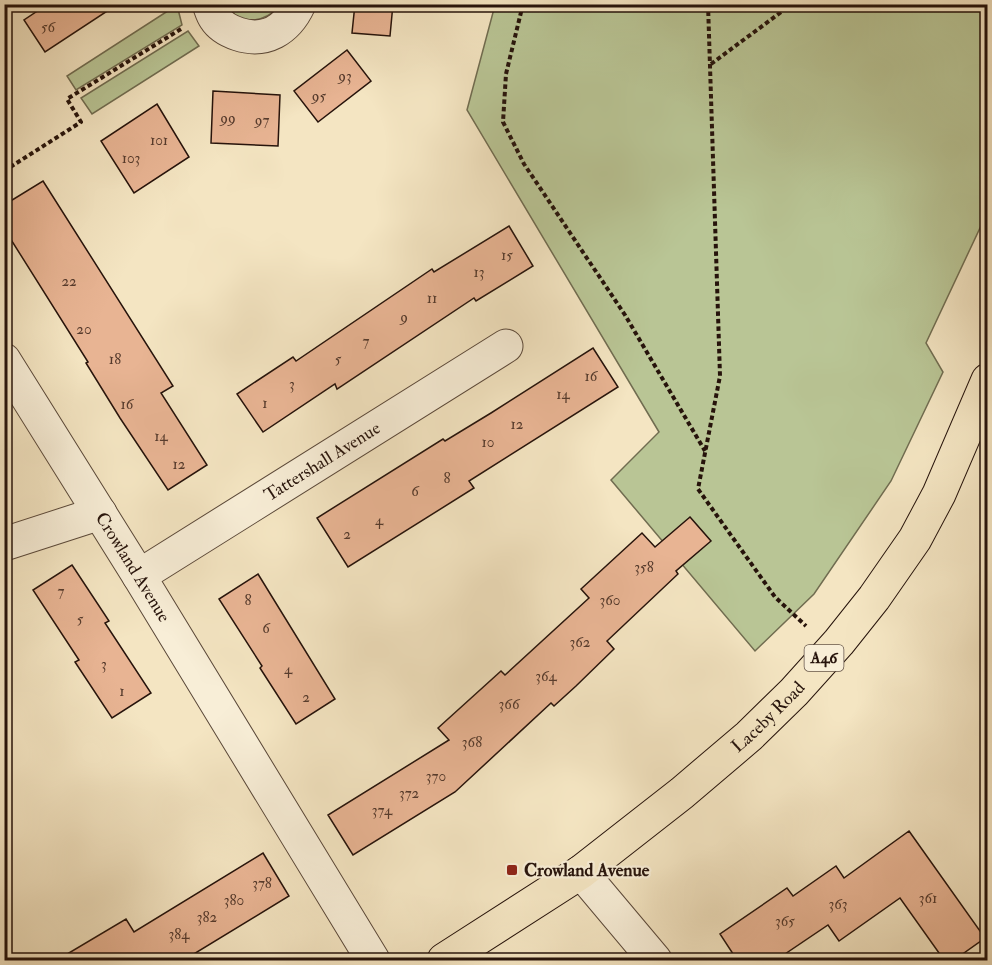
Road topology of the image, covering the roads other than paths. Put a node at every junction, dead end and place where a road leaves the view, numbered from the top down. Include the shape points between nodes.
1 (299, 4) edge
2 (210, 6) edge
3 (506, 346) dead end
4 (4, 360) edge
5 (987, 380) edge
6 (100, 513) junction
7 (4, 544) edge
8 (139, 576) junction
9 (581, 872) junction
10 (373, 960) edge
11 (444, 960) edge
12 (655, 960) edge

1 - 2 street via 291,20 278,32 249,38 227,30 215,19
3 - 8 street, Tattershall Avenue
4 - 6 street, Crowland Avenue
5 - 9 highway, Laceby Road / A46 via 939,494 915,539 832,650 749,736
6 - 7 street
6 - 8 street, Crowland Avenue
8 - 10 street, Crowland Avenue
9 - 11 highway, Laceby Road / A46
9 - 12 street

